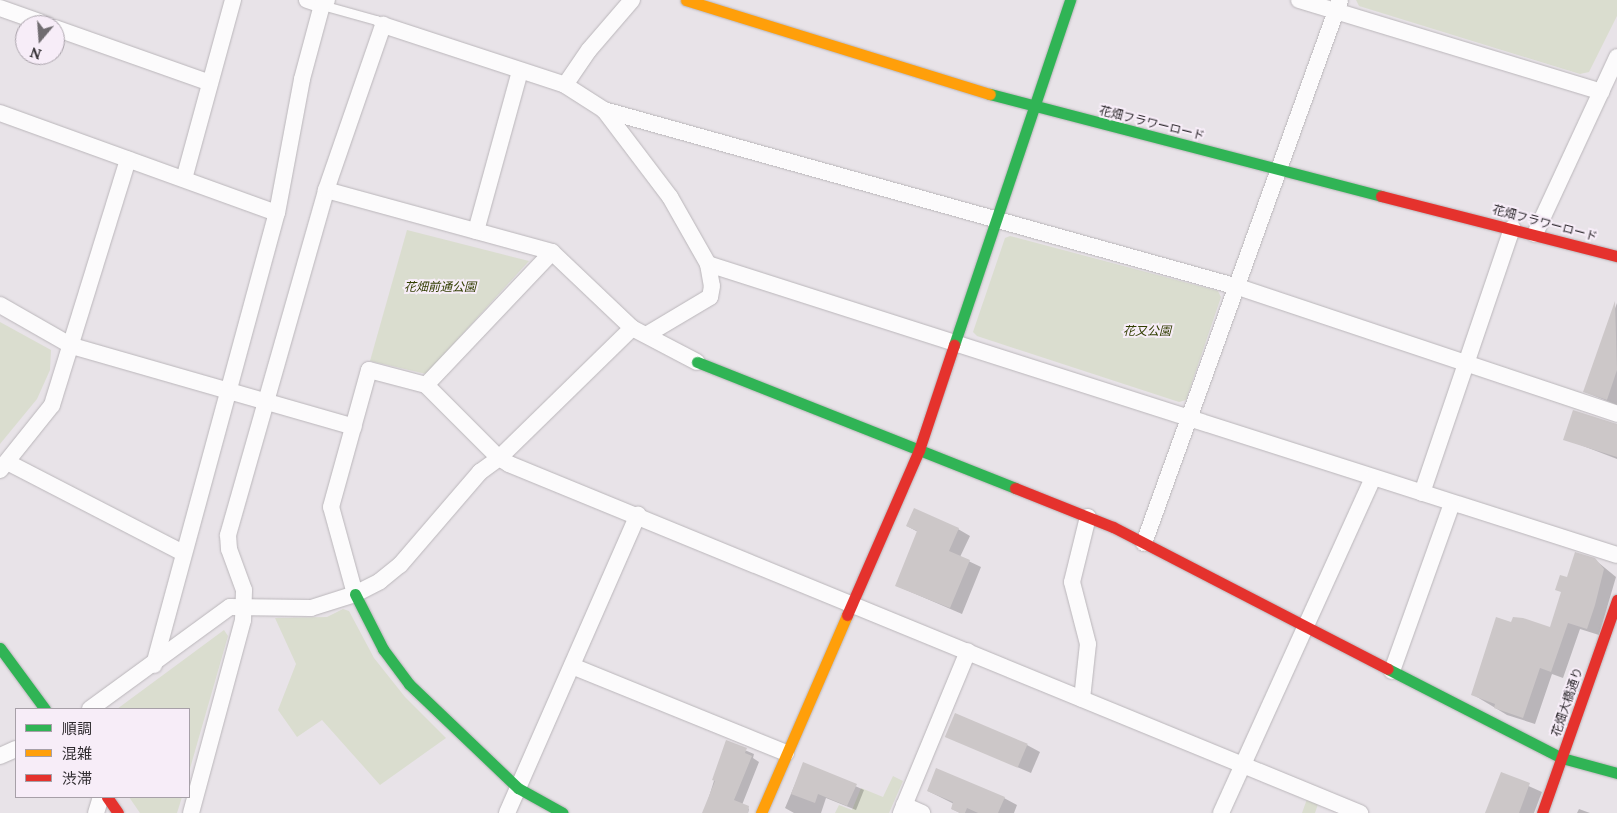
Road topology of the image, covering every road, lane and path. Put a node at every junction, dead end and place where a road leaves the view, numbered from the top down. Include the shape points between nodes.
1 (233, 0) edge
2 (632, 0) edge
3 (686, 0) edge
4 (1070, 0) edge
5 (1299, 0) edge
6 (319, 2) edge
7 (1338, 6) edge
8 (0, 8) edge
9 (20, 15) edge
10 (383, 26) junction
11 (65, 32) edge
12 (1617, 57) edge
13 (520, 71) junction
14 (210, 83) junction
15 (565, 85) junction
16 (1602, 92) junction
17 (1035, 108) junction
18 (604, 110) junction
19 (0, 113) edge
20 (128, 160) junction
21 (1279, 170) junction
22 (184, 179) junction
23 (326, 190) junction
24 (277, 213) junction
25 (997, 220) junction
26 (1512, 228) junction
27 (476, 231) junction
28 (1535, 234) junction
29 (552, 252) junction
30 (1617, 256) edge
31 (708, 264) junction
32 (1238, 287) junction
33 (0, 305) edge
34 (639, 331) junction
35 (956, 344) junction
36 (72, 346) junction
37 (697, 362) joint
38 (1465, 363) junction
39 (426, 385) junction
40 (229, 389) junction
41 (266, 400) junction
42 (1617, 414) edge
43 (1191, 418) junction
44 (354, 427) junction
45 (919, 450) junction
46 (499, 458) junction
47 (3, 466) edge
48 (1373, 478) junction
49 (1422, 493) junction
50 (1452, 503) junction
51 (638, 515) junction
52 (1088, 517) junction
53 (1144, 543) junction
54 (183, 554) junction
55 (1617, 554) edge
56 (355, 594) junction
57 (1617, 600) edge
58 (852, 602) junction
59 (243, 607) junction
60 (1306, 627) junction
61 (0, 648) edge
62 (968, 651) junction
63 (154, 665) junction
64 (572, 666) junction
65 (1392, 671) junction
66 (1082, 699) junction
67 (44, 708) edge
68 (91, 708) edge
69 (15, 749) edge
70 (786, 753) junction
71 (0, 756) edge
72 (1562, 758) junction
73 (1242, 766) junction
74 (1617, 772) edge
75 (518, 788) junction
76 (101, 798) edge
77 (108, 798) edge
78 (902, 809) edge
79 (96, 813) edge
80 (118, 813) edge
81 (191, 813) edge
82 (508, 813) edge
83 (563, 813) edge
84 (760, 813) edge
85 (922, 813) edge
86 (1221, 813) edge
87 (1360, 813) edge
88 (1542, 813) edge

1 - 14 street
2 - 15 street via 589,50
3 - 17 street, 花畑フラワーロード
4 - 17 street
5 - 7 street
6 - 10 lane via 376,20
6 - 24 street
7 - 16 street
7 - 21 street
8 - 9 street
10 - 13 street
10 - 23 street
11 - 14 street
12 - 16 street
13 - 15 street
13 - 27 street
14 - 22 street
15 - 18 street
16 - 28 street
17 - 21 street, 花畑フラワーロード
17 - 25 street
18 - 25 street
18 - 31 street via 670,197
19 - 20 street
20 - 22 street
20 - 36 street
21 - 26 street, 花畑フラワーロード
21 - 32 street
22 - 24 street
23 - 27 street
23 - 41 street
24 - 40 street
25 - 32 street
25 - 35 street
26 - 28 street, 花畑フラワーロード
26 - 38 street
27 - 29 street
28 - 30 street, 花畑フラワーロード
29 - 34 street
29 - 39 street
31 - 34 street via 712,286 710,297
31 - 35 street
32 - 38 street
32 - 43 street
33 - 36 street
34 - 37 street
34 - 46 street
35 - 43 street
35 - 45 street
36 - 40 street
36 - 47 street via 52,405
37 - 45 street
38 - 42 street
38 - 49 street
39 - 44 street via 369,370
39 - 46 street
40 - 41 street
40 - 54 street
41 - 44 street
41 - 59 street via 228,535 229,549 244,590
43 - 48 street
43 - 53 street
44 - 56 street via 330,508
45 - 52 street
45 - 58 street
46 - 51 street
46 - 56 street via 480,472 400,565
47 - 54 street
48 - 49 street
48 - 60 street
49 - 50 street
50 - 55 street
50 - 65 street
51 - 58 street
51 - 64 street
52 - 53 street
52 - 66 street via 1072,582 1088,644
53 - 60 street
54 - 63 street
56 - 59 street via 311,608
56 - 75 street via 382,649 409,684
57 - 72 street, 花畑大橋通り
58 - 62 street
58 - 70 street
59 - 63 street via 230,607
59 - 81 street via 243,620
60 - 65 street
60 - 73 street
61 - 67 street
62 - 66 street
62 - 78 street
63 - 68 street
64 - 70 street
64 - 75 street
65 - 72 street
66 - 73 street
69 - 71 street
70 - 84 street
72 - 74 street
72 - 88 street, 花畑大橋通り
73 - 86 street
73 - 87 street
75 - 82 street
75 - 83 street
76 - 79 street
77 - 80 street
78 - 85 street

